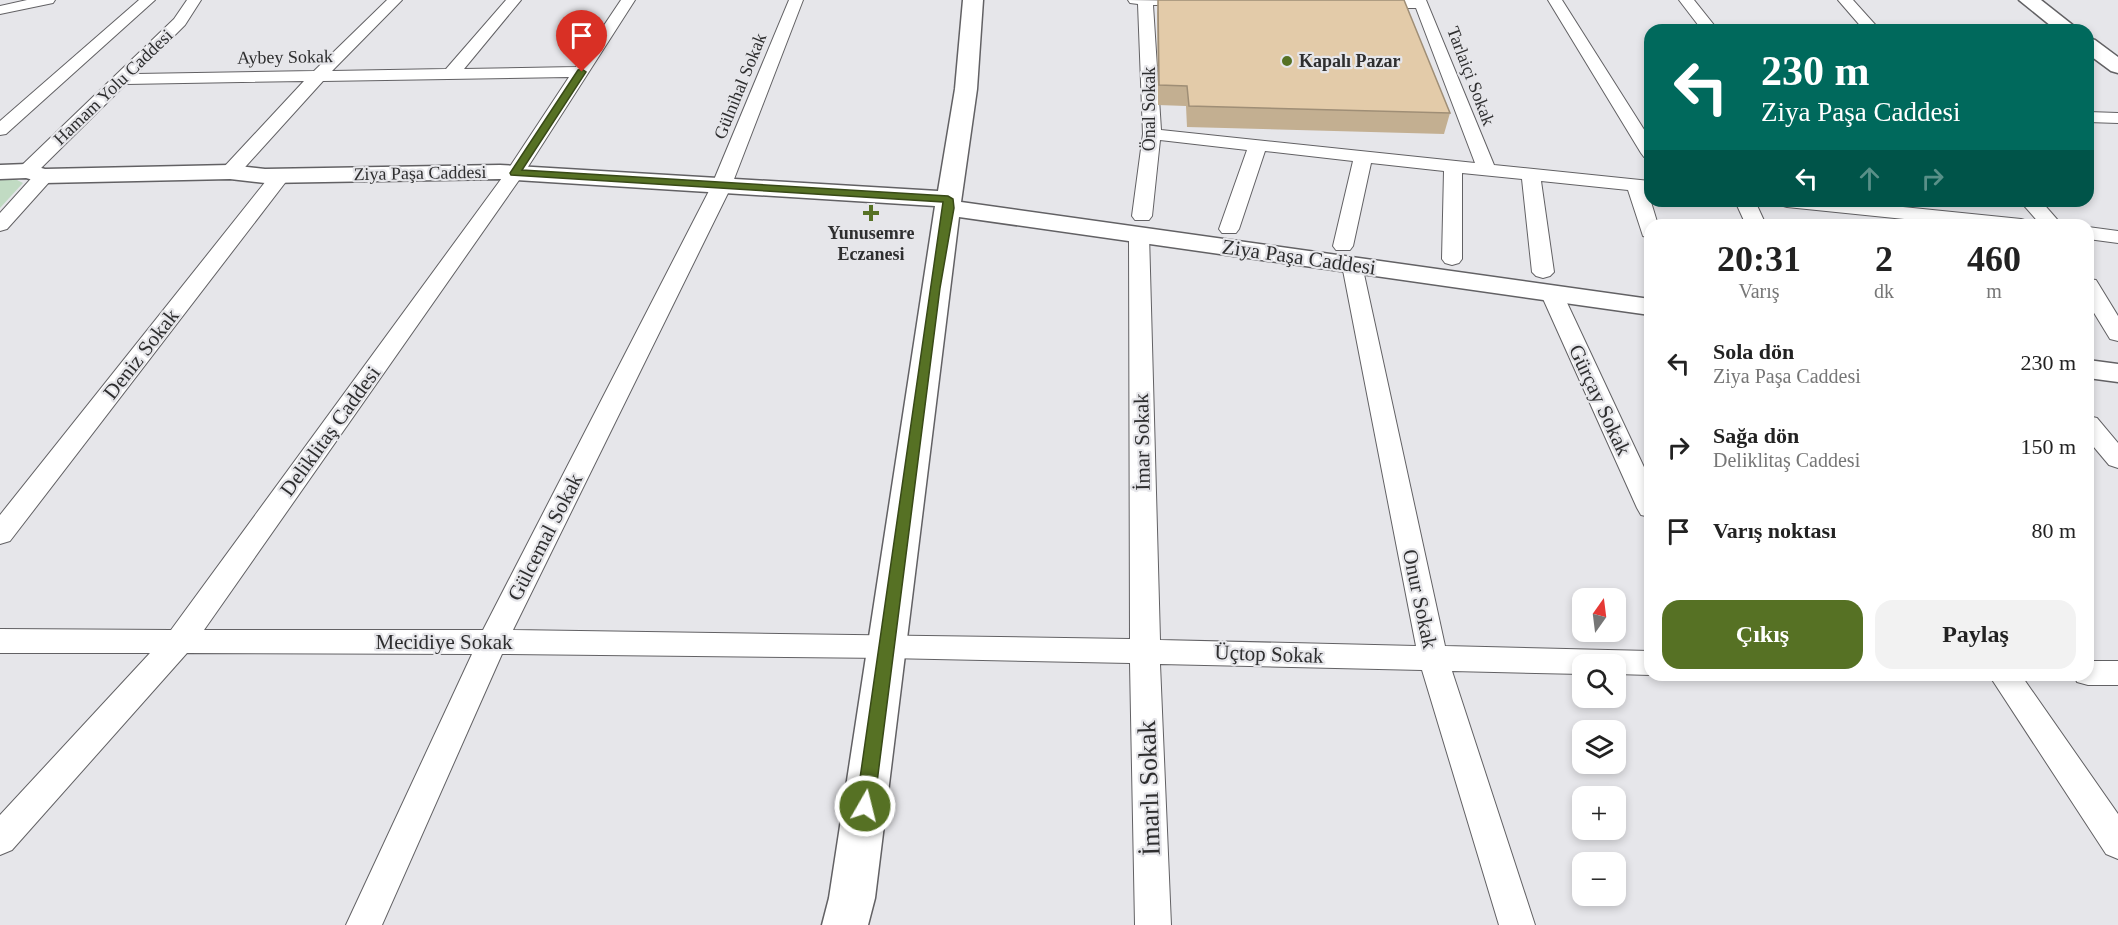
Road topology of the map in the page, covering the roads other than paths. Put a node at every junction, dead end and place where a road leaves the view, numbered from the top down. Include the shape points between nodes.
1 (48, 0) edge
2 (148, 0) edge
3 (194, 0) edge
4 (395, 0) edge
5 (514, 0) edge
6 (628, 0) edge
7 (796, 0) edge
8 (973, 0) edge
9 (1135, 0) edge
10 (1145, 0) edge
11 (1555, 0) edge
12 (1686, 0) edge
13 (1845, 0) edge
14 (2029, 0) edge
15 (1202, 1) edge
16 (1420, 2) edge
17 (1352, 3) edge
18 (0, 10) edge
19 (1705, 24) edge
20 (1867, 24) edge
21 (2061, 24) edge
22 (2094, 49) edge
23 (2118, 67) edge
24 (582, 72) junction
25 (451, 74) junction
26 (318, 76) junction
27 (120, 79) junction
28 (2094, 117) edge
29 (2118, 118) edge
30 (0, 130) edge
31 (1152, 134) junction
32 (1644, 143) edge
33 (1258, 145) junction
34 (1364, 156) junction
35 (1453, 165) junction
36 (1486, 168) junction
37 (0, 172) edge
38 (230, 172) junction
39 (515, 173) junction
40 (1531, 173) junction
41 (36, 174) junction
42 (281, 175) junction
43 (720, 187) junction
44 (1643, 187) edge
45 (949, 198) junction
46 (1867, 207) edge
47 (2036, 207) edge
48 (1944, 219) edge
49 (2046, 219) edge
50 (0, 225) edge
51 (1141, 225) junction
52 (1229, 229) junction
53 (2094, 234) edge
54 (2118, 237) edge
55 (1348, 255) junction
56 (1452, 259) junction
57 (1547, 282) junction
58 (1644, 286) edge
59 (2094, 289) edge
60 (2118, 294) edge
61 (2094, 295) edge
62 (1644, 306) edge
63 (2118, 334) edge
64 (2094, 348) edge
65 (2118, 351) edge
66 (2094, 370) edge
67 (2118, 373) edge
68 (2094, 431) edge
69 (2118, 459) edge
70 (1644, 495) edge
71 (0, 534) edge
72 (0, 641) edge
73 (492, 642) junction
74 (178, 643) junction
75 (887, 646) junction
76 (1145, 651) junction
77 (1432, 658) junction
78 (1644, 663) edge
79 (2118, 673) edge
80 (2094, 674) edge
81 (2008, 681) edge
82 (0, 839) edge
83 (2118, 843) edge
84 (364, 925) edge
85 (845, 925) edge
86 (1153, 925) edge
87 (1518, 925) edge

1 - 18 street
2 - 30 street, Hamam Yolu Caddesi
3 - 27 street, Hamam Yolu Caddesi via 180,22
4 - 26 street
5 - 25 street
6 - 24 street, Deliklitaş Caddesi
7 - 43 street, Gülnihal Sokak
8 - 45 main road via 966,89
9 - 10 street
10 - 15 street
10 - 31 street, Önal Sokak
11 - 32 street
12 - 19 street
13 - 20 street
14 - 21 main road
16 - 17 street
16 - 36 street, Tarlaiçi Sokak
22 - 23 main road
24 - 25 street, Aybey Sokak
24 - 39 street, Deliklitaş Caddesi
25 - 26 street, Aybey Sokak
26 - 27 street, Aybey Sokak
26 - 38 street
27 - 41 street, Hamam Yolu Caddesi
28 - 29 street
31 - 33 street
31 - 51 street, Önal Sokak
33 - 34 street
33 - 52 street
34 - 35 street
34 - 55 street
35 - 36 street
35 - 56 street
36 - 40 street
37 - 41 main road, Ziya Paşa Caddesi
38 - 41 main road, Ziya Paşa Caddesi
38 - 42 main road, Ziya Paşa Caddesi
39 - 42 main road, Ziya Paşa Caddesi
39 - 43 main road, Ziya Paşa Caddesi
39 - 74 street, Deliklitaş Caddesi
40 - 44 street
40 - 57 street, Gürçay Sokak
41 - 50 street, Hamam Yolu Caddesi
42 - 71 street, Deniz Sokak
43 - 45 main road, Ziya Paşa Caddesi
43 - 73 street, Gülcemal Sokak
45 - 51 main road, Ziya Paşa Caddesi
45 - 75 main road
46 - 48 street
47 - 49 street
51 - 52 main road, Ziya Paşa Caddesi
51 - 55 main road, Ziya Paşa Caddesi
51 - 76 street, İmar Sokak
52 - 55 main road, Ziya Paşa Caddesi
53 - 54 street
55 - 56 main road, Ziya Paşa Caddesi
55 - 57 main road, Ziya Paşa Caddesi
55 - 77 street, Onur Sokak
56 - 57 main road, Ziya Paşa Caddesi
57 - 58 main road, Ziya Paşa Caddesi
57 - 62 main road, Ziya Paşa Caddesi
57 - 70 street, Gürçay Sokak
59 - 60 street
61 - 63 street
64 - 65 main road
66 - 67 main road
68 - 69 street
72 - 74 street, Mecidiye Sokak
73 - 74 street, Mecidiye Sokak
73 - 75 street, Mecidiye Sokak
73 - 84 street, Gülcemal Sokak
74 - 82 street, Deliklitaş Caddesi
75 - 76 street, Üçtop Sokak
75 - 85 main road
76 - 77 street, Üçtop Sokak
76 - 86 street, İmarlı Sokak
77 - 78 street, Üçtop Sokak
77 - 87 street, Onur Sokak
79 - 80 street
81 - 83 street

